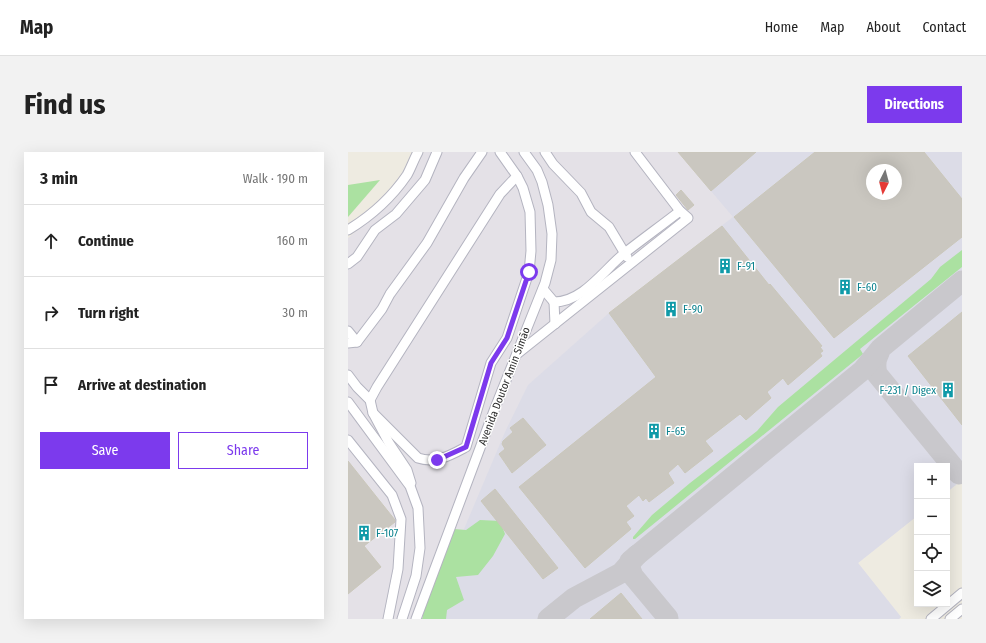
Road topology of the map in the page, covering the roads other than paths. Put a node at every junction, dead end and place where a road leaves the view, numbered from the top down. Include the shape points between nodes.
1 (418, 152) edge
2 (437, 152) edge
3 (482, 152) edge
4 (500, 152) edge
5 (524, 152) edge
6 (545, 152) edge
7 (634, 152) edge
8 (517, 176) junction
9 (680, 211) junction
10 (348, 230) edge
11 (625, 253) junction
12 (348, 264) edge
13 (631, 264) junction
14 (543, 289) junction
15 (554, 302) junction
16 (555, 324) junction
17 (348, 331) edge
18 (352, 343) edge
19 (516, 355) junction
20 (348, 375) edge
21 (370, 400) junction
22 (348, 402) edge
23 (374, 413) junction
24 (348, 440) edge
25 (411, 489) junction
26 (962, 593) edge
27 (962, 609) edge
28 (388, 619) edge
29 (402, 619) edge
30 (416, 619) edge
31 (931, 619) edge
32 (950, 619) edge

1 - 10 street via 408,174 390,196
2 - 12 street via 425,180 396,214 375,230 357,257
3 - 18 street via 427,243 366,332
4 - 8 street
5 - 14 street, Avenida Doutor Amin Simão via 537,170 552,234 551,260
6 - 11 street via 581,193 591,212 609,227
7 - 9 street
8 - 21 street via 500,194
8 - 23 street via 530,212 529,272 507,338 491,363 466,447 437,460 418,458
9 - 11 street
9 - 13 street via 688,218
11 - 13 street
11 - 15 street via 596,281 573,298
13 - 16 street
14 - 15 street
14 - 19 street, Avenida Doutor Amin Simão
15 - 16 street
16 - 19 street
17 - 18 street
19 - 30 street, Avenida Doutor Amin Simão
20 - 21 street
21 - 23 street
22 - 25 street
23 - 25 street via 389,443 407,470
24 - 28 street via 392,495 401,519 398,569
25 - 29 street via 418,508 420,548 416,576
26 - 31 street
27 - 32 street

